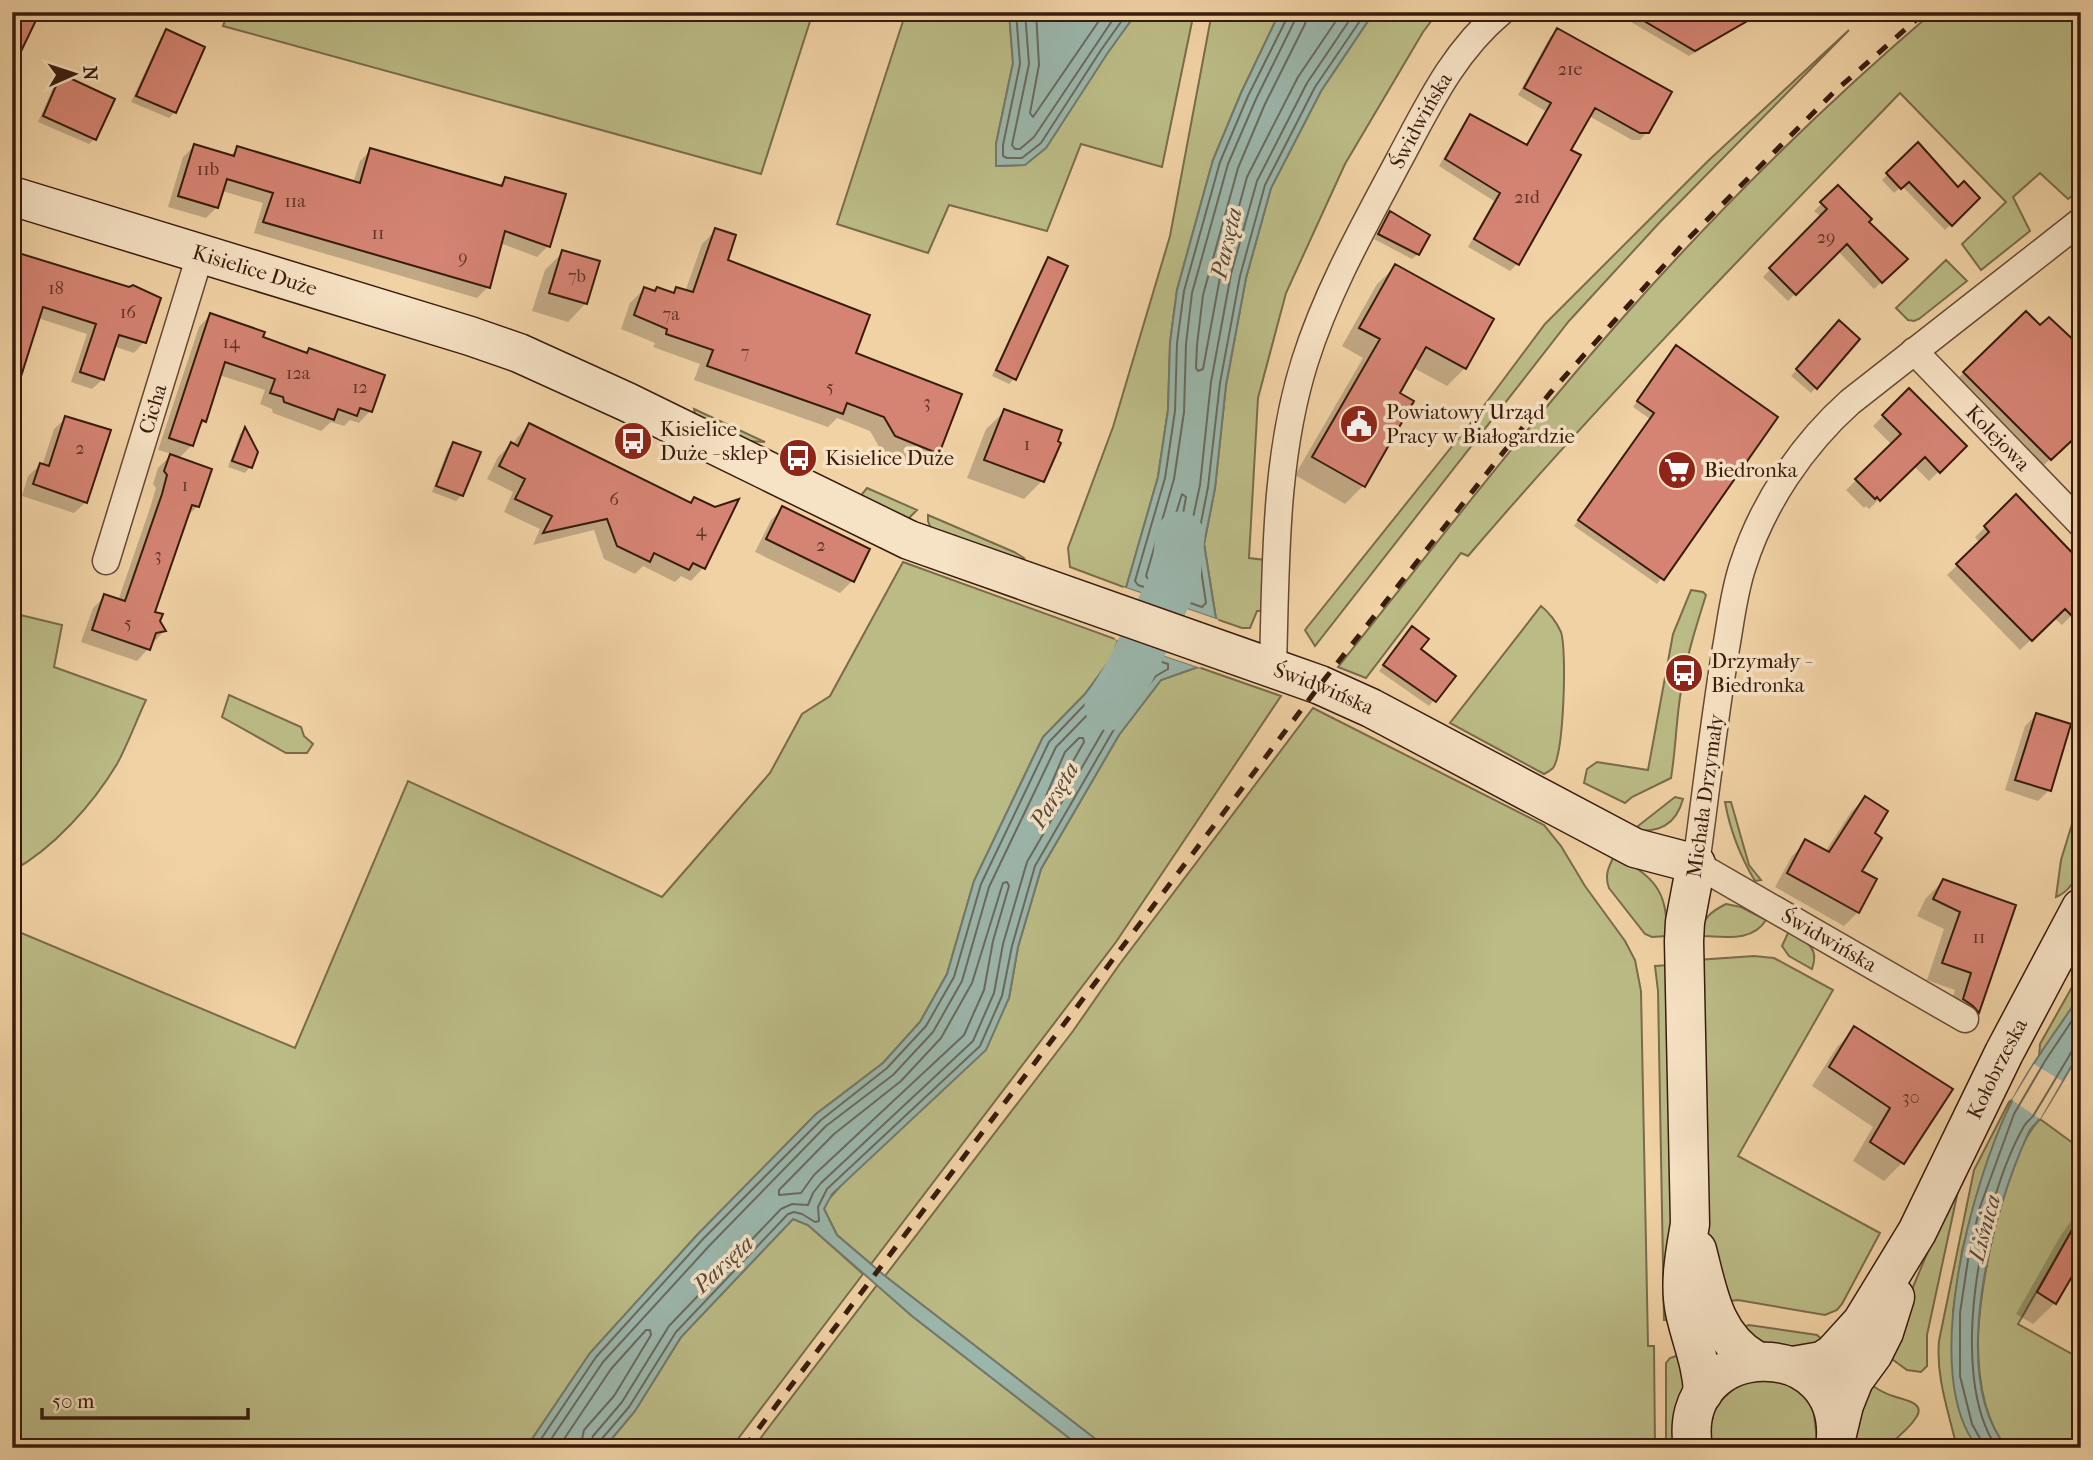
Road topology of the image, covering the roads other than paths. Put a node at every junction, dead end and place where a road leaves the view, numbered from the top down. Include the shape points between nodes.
1 (1501, 12) edge
2 (12, 196) edge
3 (2081, 221) edge
4 (200, 255) junction
5 (1914, 351) junction
6 (2081, 524) edge
7 (106, 561) dead end
8 (1273, 667) junction
9 (1696, 864) junction
10 (2081, 908) edge
11 (1965, 1019) dead end
12 (1690, 1224) junction
13 (1917, 1232) junction
14 (1755, 1360) junction
15 (1793, 1366) junction
16 (1703, 1393) junction
17 (1836, 1441) edge
18 (1693, 1448) edge

1 - 8 street, Świdwińska via 1456,58 1438,87 1345,267 1305,361 1279,508
2 - 4 street, Kisielice Duże
3 - 5 street, Michała Drzymały
4 - 7 street, Cicha
4 - 8 street, Kisielice Duże via 519,354 909,540
5 - 6 street, Kolejowa
5 - 9 street, Michała Drzymały via 1821,431 1786,476 1754,537 1733,607
8 - 9 street, Świdwińska via 1371,708 1635,848
9 - 11 street, Świdwińska
9 - 12 street, Michała Drzymały via 1684,954
10 - 13 street, Kołobrzeska
12 - 14 street, Michała Drzymały via 1723,1330 1740,1352
12 - 16 street, Michała Drzymały via 1683,1294
13 - 15 street, Kołobrzeska via 1862,1322 1840,1348 1822,1361
13 - 17 street, Kołobrzeska via 1884,1332 1844,1405
14 - 15 street
14 - 16 street via 1726,1371
15 - 17 street via 1826,1394
16 - 18 street via 1692,1422

